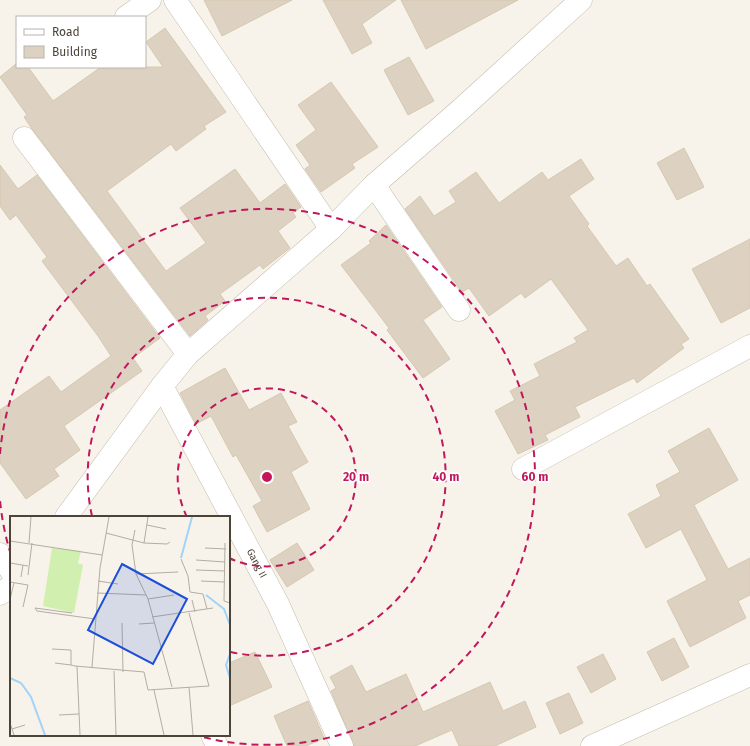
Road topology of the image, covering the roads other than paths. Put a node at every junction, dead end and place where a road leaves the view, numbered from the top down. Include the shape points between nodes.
1 (150, 0) edge
2 (175, 0) edge
3 (581, 0) edge
4 (127, 16) edge
5 (24, 138) dead end
6 (374, 185) junction
7 (331, 229) junction
8 (458, 310) dead end
9 (750, 346) edge
10 (188, 354) junction
11 (162, 386) junction
12 (523, 469) dead end
13 (67, 516) edge
14 (0, 554) edge
15 (10, 569) edge
16 (10, 587) edge
17 (0, 594) edge
18 (750, 675) edge
19 (212, 736) edge
20 (620, 740) edge
21 (217, 746) edge
22 (342, 746) edge
23 (592, 746) edge

1 - 4 street
2 - 7 street
3 - 6 street
5 - 10 street
6 - 7 street
6 - 8 street
7 - 10 street
9 - 12 street
10 - 11 street
11 - 13 street
11 - 22 street, Gang II via 278,604
14 - 15 street
16 - 17 street
18 - 20 street
19 - 21 street
20 - 23 street

